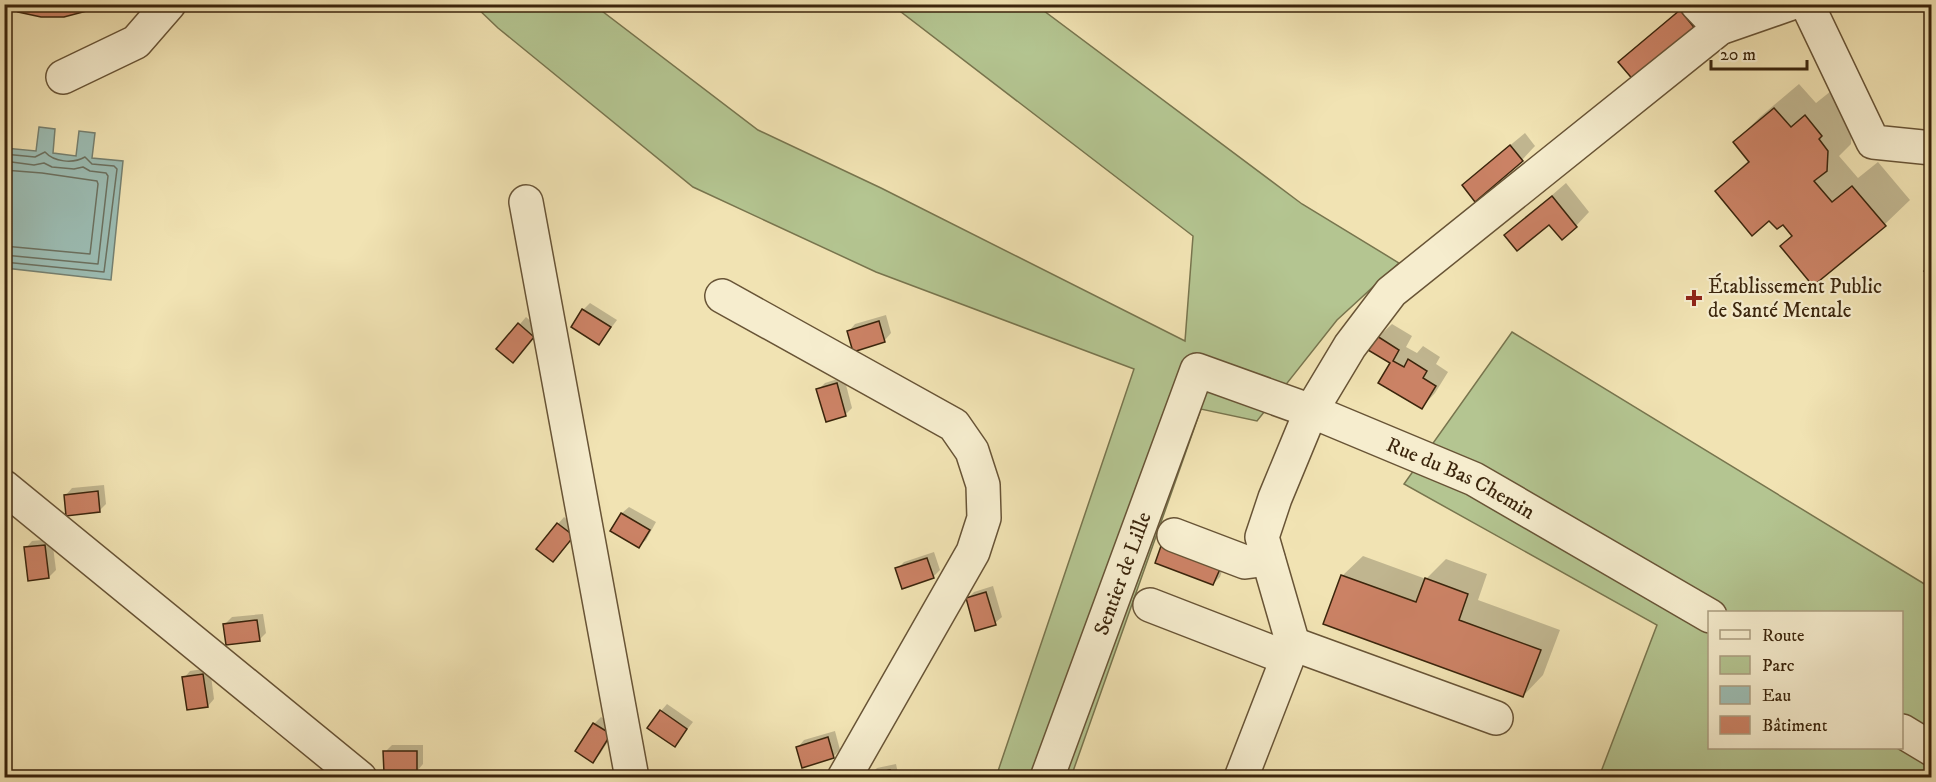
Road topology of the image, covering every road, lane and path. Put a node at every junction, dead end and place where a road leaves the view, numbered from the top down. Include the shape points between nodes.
1 (169, 4) edge
2 (1697, 4) edge
3 (1789, 4) edge
4 (1807, 4) edge
5 (1720, 28) junction
6 (63, 77) dead end
7 (1932, 148) edge
8 (526, 202) dead end
9 (722, 296) dead end
10 (1197, 370) joint
11 (1311, 411) junction
12 (4, 486) edge
13 (1174, 535) dead end
14 (1268, 559) junction
15 (1150, 605) dead end
16 (1708, 615) edge
17 (1290, 651) junction
18 (1497, 718) dead end
19 (1903, 732) edge
20 (1932, 749) edge
21 (360, 777) edge
22 (632, 777) edge
23 (844, 777) edge
24 (1047, 777) edge
25 (1241, 777) edge

1 - 6 street via 136,42
2 - 5 street
3 - 5 street
4 - 7 street via 1873,142
5 - 11 street via 1391,292 1350,346
8 - 22 street
9 - 23 street via 954,425 972,451 983,485 984,518 973,552
10 - 11 street, Rue du Bas Chemin
10 - 24 street, Sentier de Lille
11 - 14 street via 1262,537
11 - 16 street, Rue du Bas Chemin via 1474,479
12 - 21 street
13 - 14 street via 1245,562
14 - 17 street
15 - 17 street
17 - 18 street
17 - 25 street
19 - 20 street

